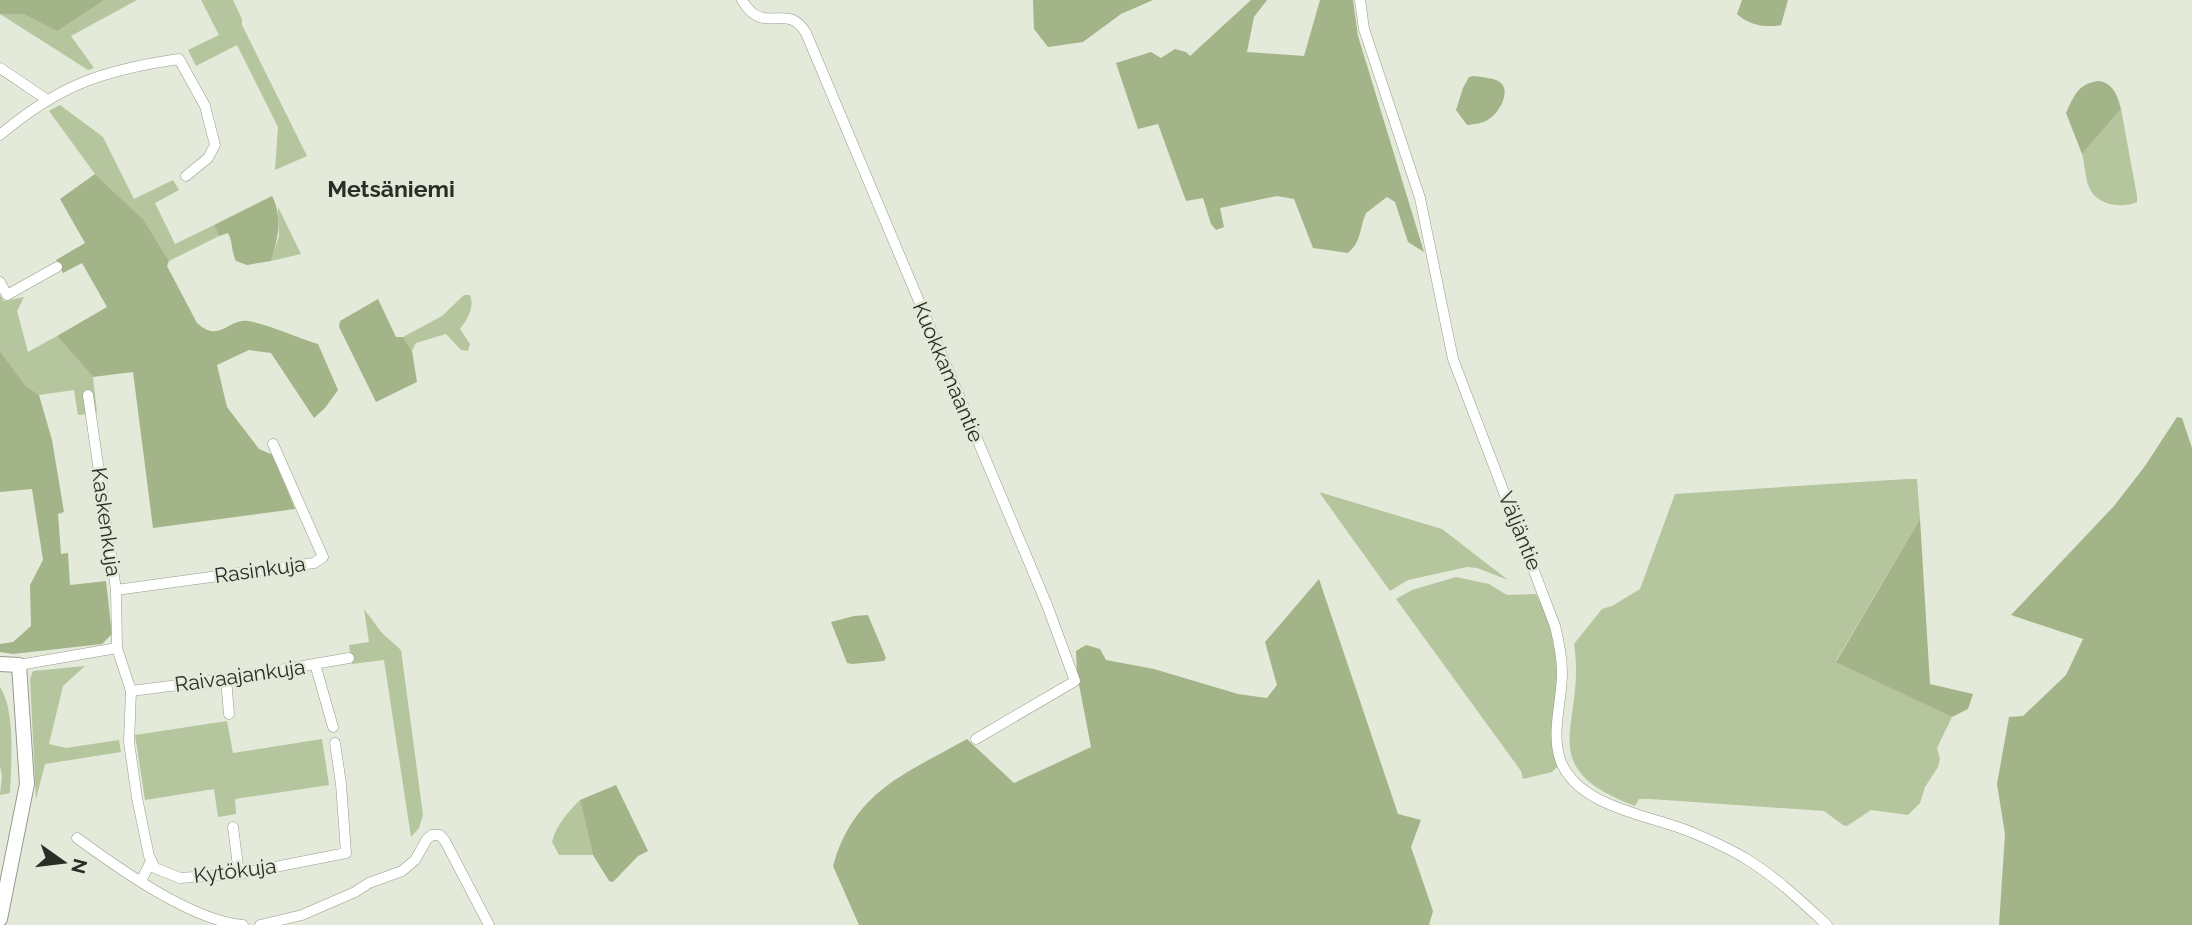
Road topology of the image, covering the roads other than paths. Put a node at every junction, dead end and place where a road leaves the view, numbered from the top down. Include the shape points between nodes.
1 (742, 0) edge
2 (1360, 0) edge
3 (0, 68) edge
4 (46, 99) junction
5 (0, 135) edge
6 (186, 176) dead end
7 (57, 267) dead end
8 (0, 282) edge
9 (88, 395) dead end
10 (273, 444) dead end
11 (116, 590) junction
12 (117, 648) junction
13 (349, 658) dead end
14 (0, 664) edge
15 (315, 664) junction
16 (19, 665) junction
17 (226, 679) junction
18 (131, 691) junction
19 (229, 714) dead end
20 (332, 727) dead end
21 (976, 739) dead end
22 (335, 743) dead end
23 (233, 827) dead end
24 (77, 838) dead end
25 (151, 860) junction
26 (239, 874) junction
27 (141, 880) junction
28 (0, 919) edge
29 (243, 925) edge
30 (260, 925) edge
31 (489, 925) edge
32 (1827, 925) edge

1 - 21 street, Kuokkamaantie via 754,16 794,19 806,33 1075,681
2 - 32 street, Väljäntie via 1364,29 1420,198 1454,359 1555,626 1562,675 1556,739 1560,761 1574,782 1592,796 1690,832 1748,860
3 - 4 street
4 - 5 street
4 - 6 street via 109,72 179,59 205,106 215,145 208,158
7 - 8 street via 7,295
9 - 11 street, Kaskenkuja
10 - 11 street, Rasinkuja via 323,557 314,563
11 - 12 street, Kaskenkuja
12 - 16 street
12 - 18 street
13 - 15 street, Raivaajankuja
14 - 16 street
15 - 17 street, Raivaajankuja
15 - 20 street
16 - 28 street via 27,784
17 - 18 street, Raivaajankuja
17 - 19 street
18 - 25 street via 129,742
22 - 26 street, Kytökuja via 346,853
23 - 26 street
24 - 27 street
25 - 26 street, Kytökuja via 155,868 180,878
25 - 27 street
27 - 29 street via 199,913
30 - 31 street via 302,915 402,871 415,860 426,839 440,835

